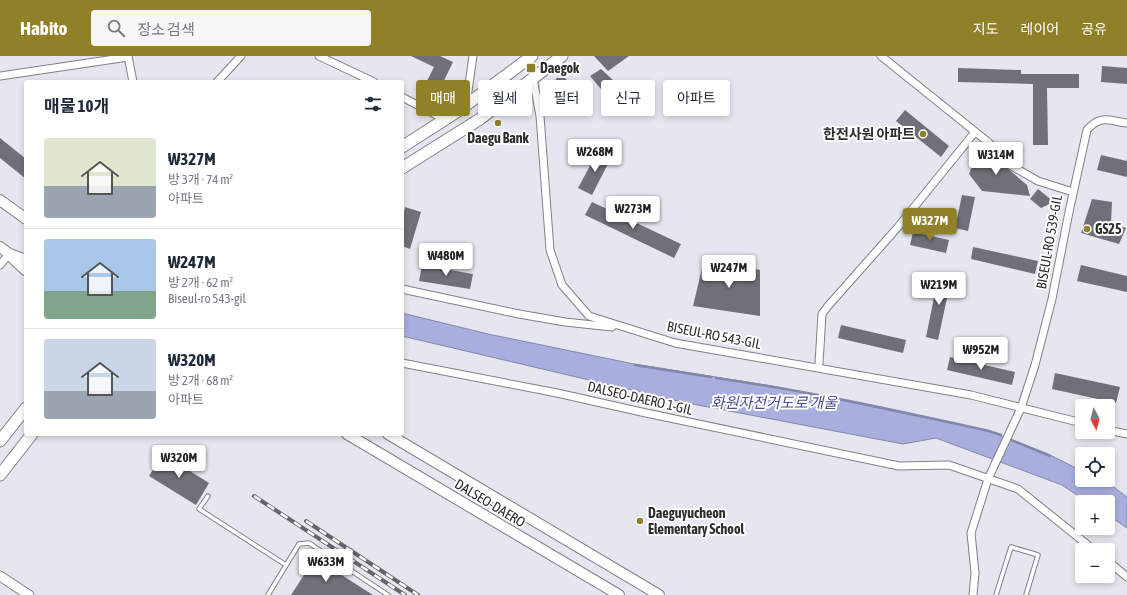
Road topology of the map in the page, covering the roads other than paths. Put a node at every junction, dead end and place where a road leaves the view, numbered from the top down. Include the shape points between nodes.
1 (128, 56) edge
2 (241, 56) edge
3 (319, 56) edge
4 (473, 56) edge
5 (531, 56) edge
6 (562, 56) edge
7 (881, 56) edge
8 (0, 76) edge
9 (533, 78) junction
10 (133, 80) edge
11 (219, 80) edge
12 (370, 80) edge
13 (470, 80) edge
14 (404, 98) edge
15 (470, 102) edge
16 (449, 116) edge
17 (444, 119) junction
18 (1127, 123) edge
19 (975, 132) junction
20 (404, 146) edge
21 (404, 167) edge
22 (1073, 192) junction
23 (0, 200) edge
24 (24, 218) edge
25 (4, 250) edge
26 (24, 259) edge
27 (0, 265) edge
28 (24, 268) edge
29 (404, 289) edge
30 (632, 329) junction
31 (404, 363) edge
32 (819, 363) dead end
33 (1021, 408) junction
34 (24, 411) edge
35 (1075, 421) edge
36 (1115, 431) edge
37 (1127, 434) edge
38 (30, 436) edge
39 (350, 436) edge
40 (391, 436) edge
41 (0, 441) edge
42 (0, 475) edge
43 (988, 479) junction
44 (208, 496) dead end
45 (1085, 543) edge
46 (286, 565) junction
47 (1115, 567) edge
48 (0, 576) edge
49 (1127, 577) edge
50 (29, 595) edge
51 (268, 595) edge
52 (388, 595) edge
53 (619, 595) edge
54 (659, 595) edge
55 (973, 595) edge
56 (996, 595) edge
57 (1026, 595) edge

1 - 8 street
1 - 10 street
2 - 11 street
3 - 12 street
4 - 13 street
5 - 15 main road
6 - 9 main road
7 - 19 street, BISEUL-RO 539-GIL
9 - 21 main road via 480,119
9 - 30 street, BISEUL-RO 543-GIL via 540,116 550,250 562,285 589,316
14 - 17 street
16 - 17 main road
17 - 20 main road
18 - 22 street via 1109,119 1094,123 1087,130
19 - 22 street, BISEUL-RO 539-GIL via 1010,165 1038,181
19 - 32 street via 898,227 822,314
22 - 33 street, BISEUL-RO 539-GIL via 1052,300
23 - 24 main road
25 - 26 main road
25 - 27 street
25 - 28 main road
29 - 30 street via 557,321
30 - 33 street, BISEUL-RO 543-GIL via 675,343 971,395
31 - 43 street, DALSEO-DAERO 1-GIL via 557,393 898,466 949,464
33 - 35 street, BISEUL-RO 543-GIL
33 - 43 street, BISEUL-RO 539-GIL
34 - 41 main road
36 - 37 street
38 - 42 main road
39 - 53 main road, DALSEO-DAERO
40 - 54 main road, DALSEO-DAERO
43 - 45 street, DALSEO-DAERO 1-GIL via 1018,489
43 - 55 street, BISEUL-RO 539-GIL via 971,532 975,573
44 - 46 lane via 200,509
46 - 51 lane
46 - 52 lane via 299,544 309,543
47 - 49 street
48 - 50 street
56 - 57 lane via 1011,547 1038,555

